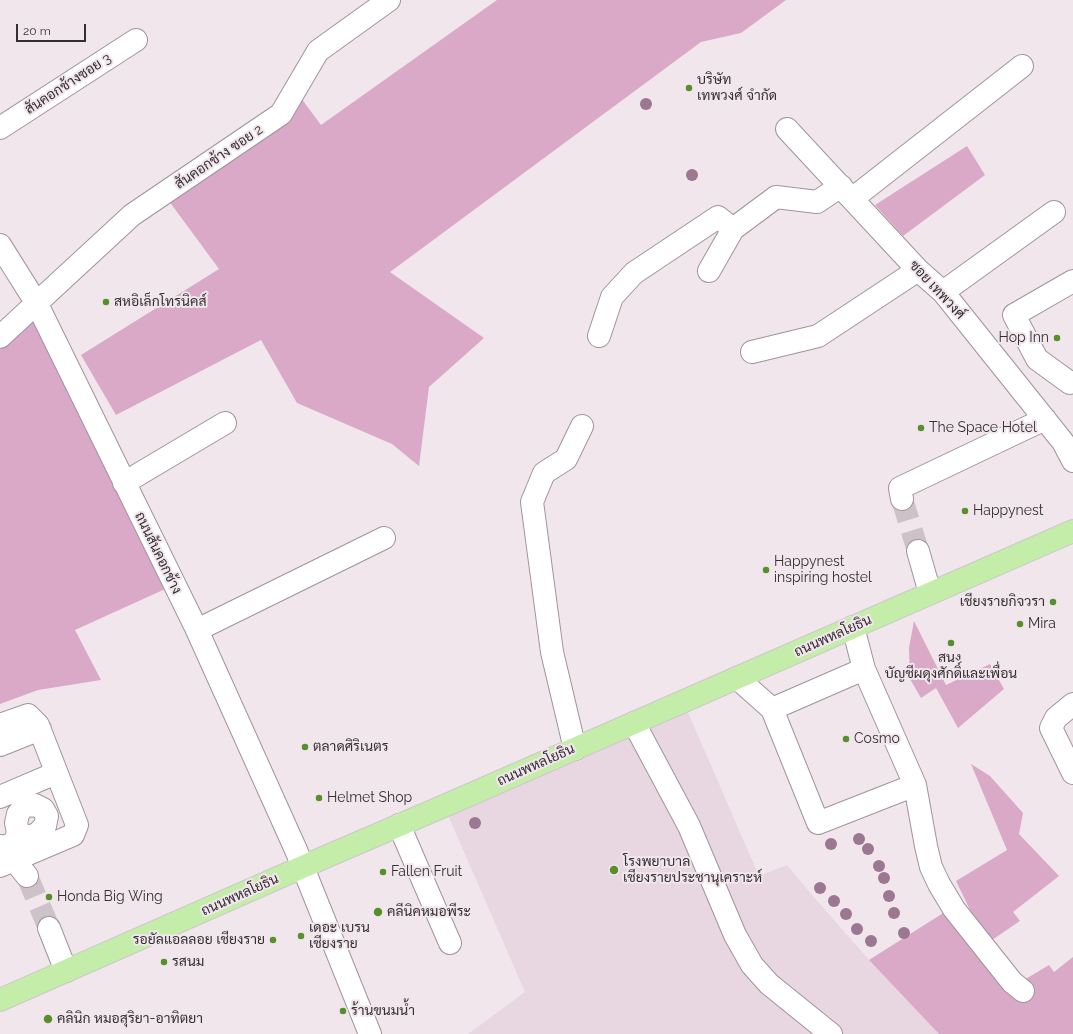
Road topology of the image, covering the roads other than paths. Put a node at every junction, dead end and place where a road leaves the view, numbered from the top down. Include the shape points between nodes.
1 (389, 0) edge
2 (136, 40) dead end
3 (1022, 66) dead end
4 (0, 128) edge
5 (787, 129) dead end
6 (847, 193) junction
7 (1054, 212) dead end
8 (733, 229) junction
9 (0, 245) edge
10 (918, 270) junction
11 (709, 271) dead end
12 (1073, 281) edge
13 (943, 292) junction
14 (37, 304) junction
15 (599, 336) dead end
16 (0, 337) edge
17 (752, 352) dead end
18 (1073, 382) edge
19 (1045, 419) junction
20 (225, 423) dead end
21 (582, 426) dead end
22 (1073, 461) edge
23 (124, 483) junction
24 (902, 499) tunnel mouth
25 (1073, 531) edge
26 (384, 538) dead end
27 (918, 551) tunnel mouth
28 (930, 593) junction
29 (853, 627) junction
30 (197, 630) junction
31 (864, 669) junction
32 (736, 678) junction
33 (1073, 704) edge
34 (772, 709) junction
35 (634, 723) junction
36 (2, 738) edge
37 (575, 748) junction
38 (56, 773) junction
39 (1073, 773) edge
40 (915, 785) junction
41 (68, 803) junction
42 (399, 826) junction
43 (16, 834) edge
44 (303, 868) junction
45 (50, 928) tunnel mouth
46 (450, 943) dead end
47 (66, 971) junction
48 (1023, 990) dead end
49 (0, 1000) edge
50 (370, 1034) edge
51 (831, 1034) edge

1 - 14 street, สันคอกช้าง ซอย 2 via 318,51 281,114 132,215
2 - 4 street, สันคอกช้างซอย 3
3 - 6 street
5 - 6 street, ซอย เทพวงศ์
6 - 8 street via 817,202 776,197
6 - 10 street, ซอย เทพวงศ์
7 - 13 street
8 - 11 street
8 - 15 street via 718,217 634,273 612,297
9 - 14 street, ถนนสันคอกช้าง
10 - 13 street, ซอย เทพวงศ์
10 - 17 street via 818,336
12 - 18 street via 1014,315 1037,359 1070,383
13 - 19 street, ซอย เทพวงศ์
14 - 16 street, สันคอกช้าง ซอย 2
14 - 23 street, ถนนสันคอกช้าง
19 - 22 street, ซอย เทพวงศ์ via 1063,442
19 - 24 street via 900,488
20 - 23 street
21 - 37 street via 566,459 544,473 532,502 552,652
23 - 30 street, ถนนสันคอกช้าง
25 - 28 main road, ถนนพหลโยธิน
26 - 30 street
27 - 28 street
28 - 29 main road, ถนนพหลโยธิน
29 - 31 street
29 - 32 main road, ถนนพหลโยธิน
30 - 44 street, ถนนสันคอกช้าง
31 - 34 street
31 - 40 street
32 - 34 street
32 - 35 main road, ถนนพหลโยธิน
33 - 39 street via 1056,718 1051,728
34 - 40 street via 818,823
35 - 37 main road, ถนนพหลโยธิน
35 - 51 street via 689,826 735,935 752,966 769,984
36 - 38 street via 16,718 28,715 40,729
37 - 42 main road, ถนนพหลโยธิน
38 - 41 street
38 - 43 street
40 - 48 street via 926,846 939,884 966,925 1012,982
41 - 43 street via 45,814 35,805
41 - 43 street via 77,825 73,835
42 - 44 main road, ถนนพหลโยธิน
42 - 46 street
44 - 47 main road, ถนนพหลโยธิน
44 - 50 street, ถนนสันคอกช้าง
45 - 47 street
47 - 49 main road, ถนนพหลโยธิน

